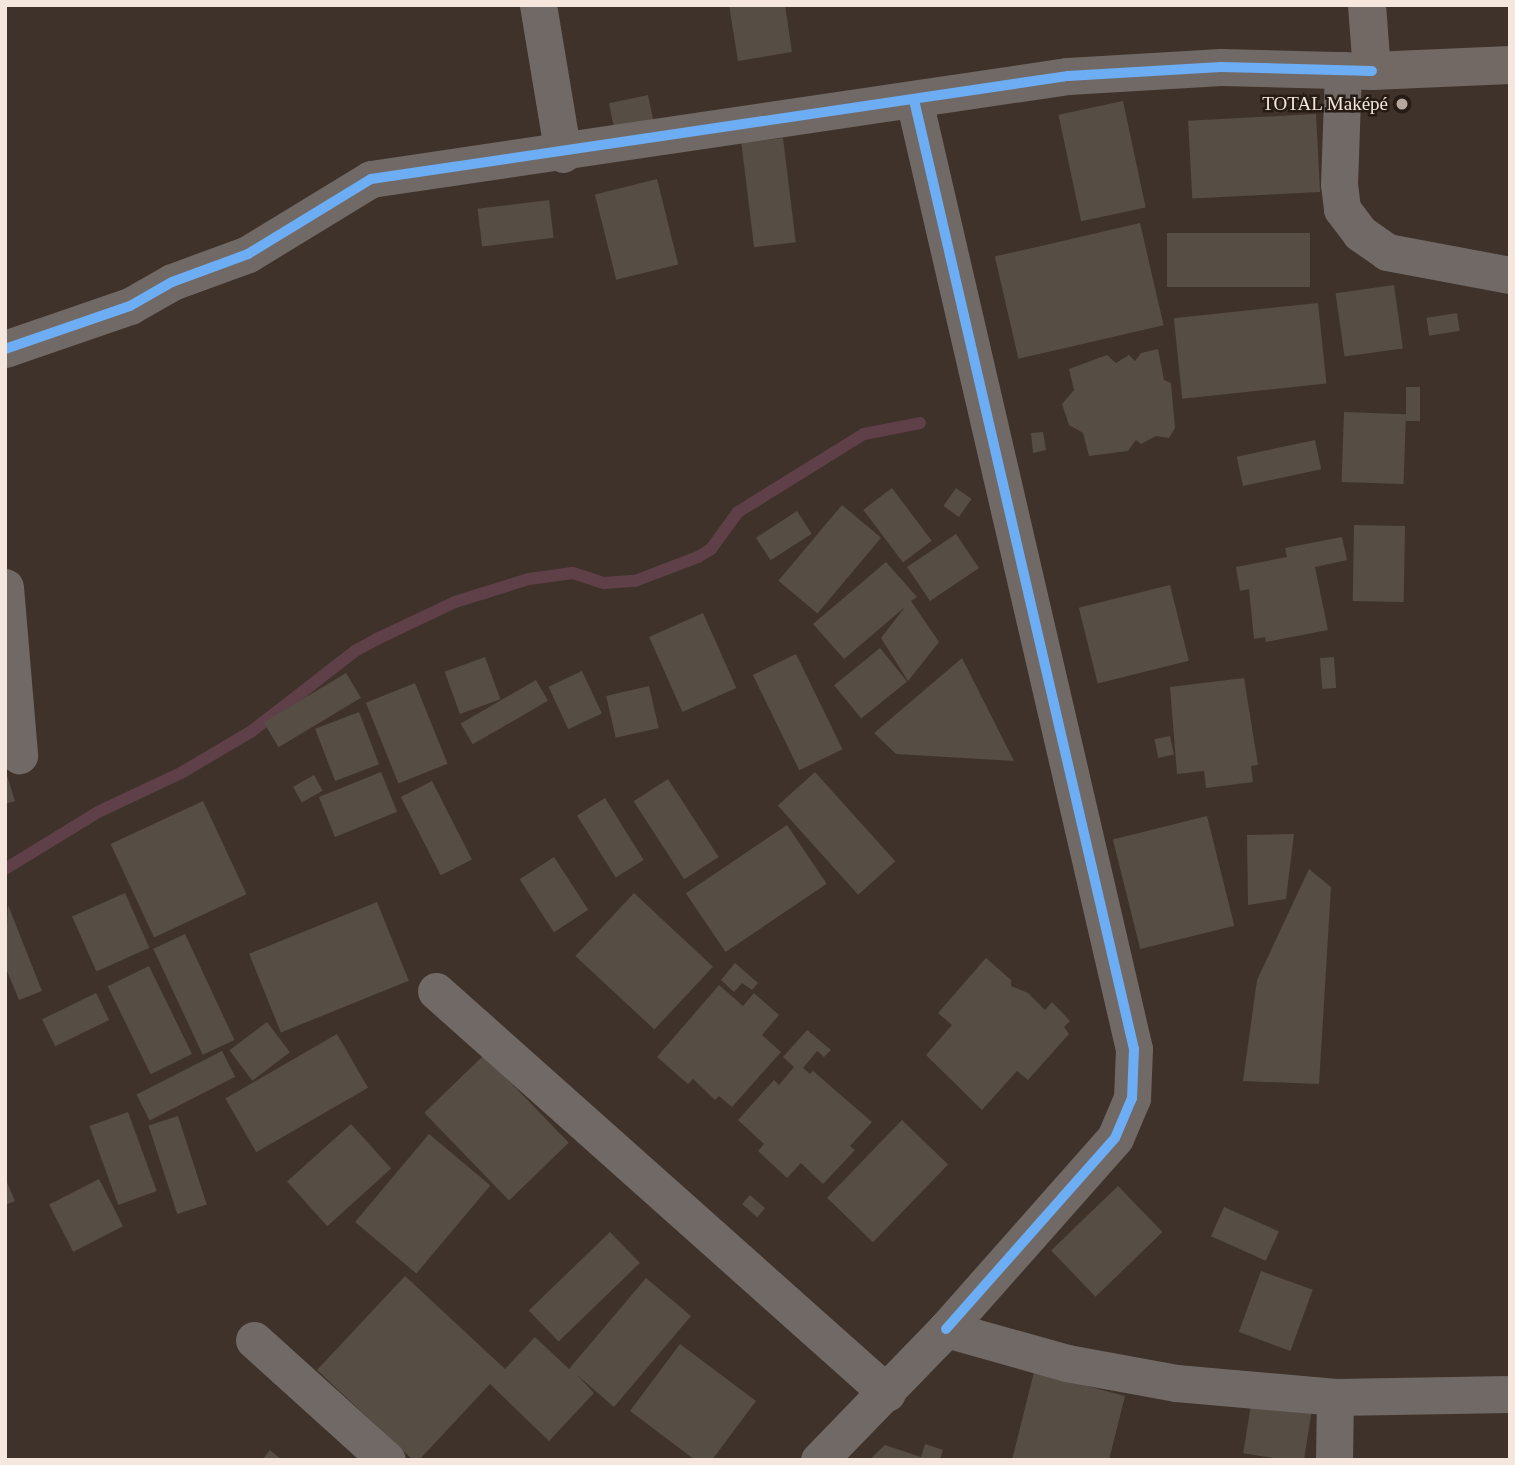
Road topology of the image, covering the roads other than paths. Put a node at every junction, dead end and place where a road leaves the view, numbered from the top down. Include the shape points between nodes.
1 (538, 5) edge
2 (1367, 5) edge
3 (1510, 65) edge
4 (1357, 71) junction
5 (914, 100) junction
6 (563, 154) junction
7 (1510, 275) edge
8 (5, 348) edge
9 (5, 586) edge
10 (19, 755) dead end
11 (436, 990) dead end
12 (946, 1329) junction
13 (254, 1340) dead end
14 (887, 1392) junction
15 (1510, 1394) edge
16 (1335, 1397) junction
17 (387, 1460) edge
18 (819, 1460) edge
19 (1334, 1460) edge

1 - 6 street
2 - 4 main road
3 - 4 main road
4 - 5 street via 1221,67 1104,73
4 - 7 street via 1339,184 1342,209 1360,233 1387,252
5 - 6 street
5 - 12 street via 1134,1049 1132,1098 1115,1138
6 - 8 street via 372,179 248,254 172,282 130,306
9 - 10 street
11 - 14 street
12 - 14 street
12 - 16 street via 1067,1363 1177,1383
13 - 17 street
14 - 18 street
15 - 16 street
16 - 19 street

